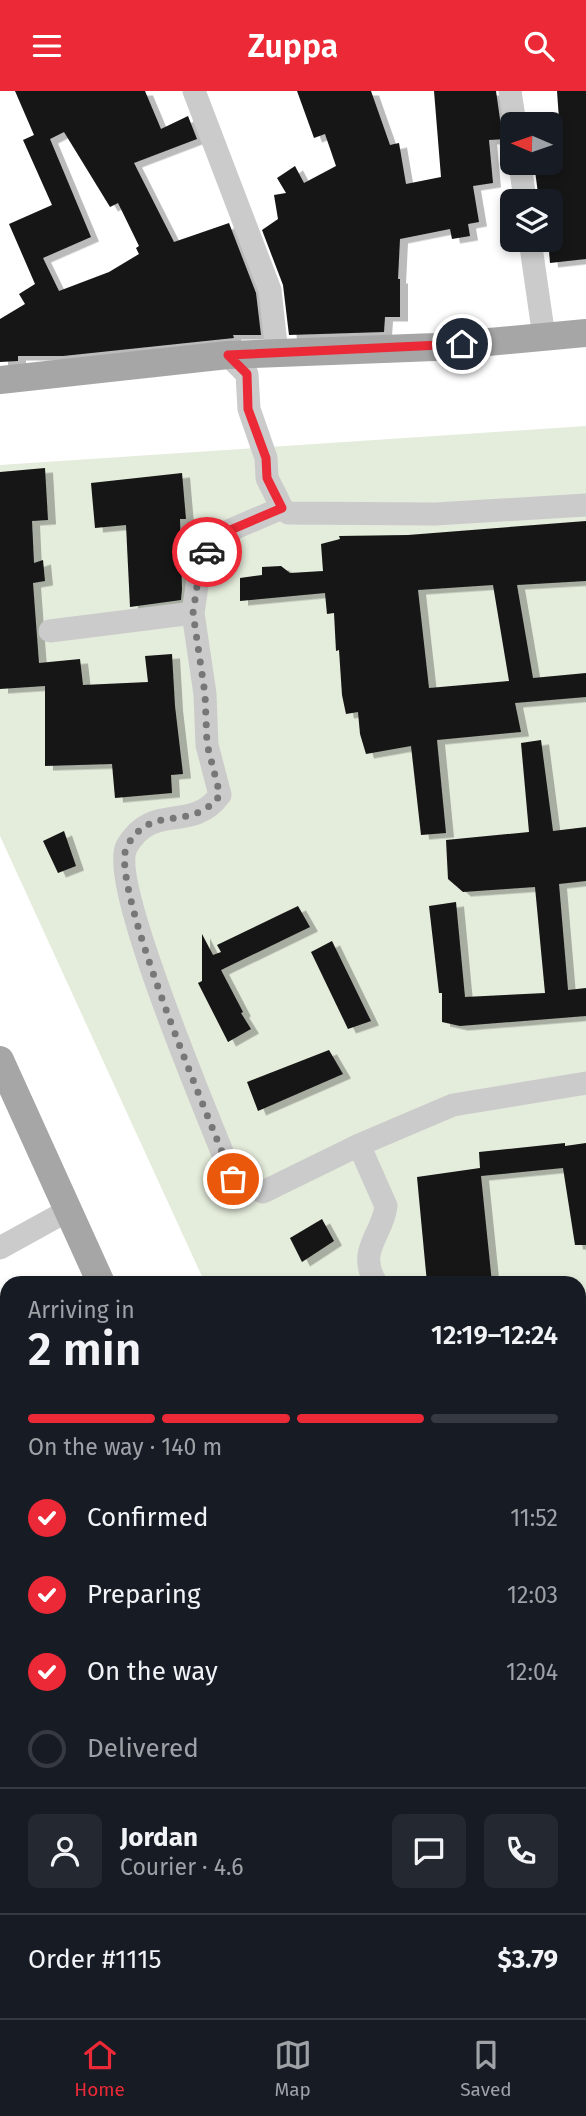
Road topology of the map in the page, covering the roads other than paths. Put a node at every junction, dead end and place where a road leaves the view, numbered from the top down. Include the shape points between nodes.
1 (194, 91) edge
2 (510, 91) edge
3 (513, 112) edge
4 (532, 252) edge
5 (586, 333) edge
6 (544, 337) junction
7 (277, 354) junction
8 (228, 355) junction
9 (0, 380) edge
10 (586, 505) edge
11 (282, 508) junction
12 (193, 613) junction
13 (50, 631) dead end
14 (0, 1060) edge
15 (586, 1083) edge
16 (359, 1145) junction
17 (67, 1211) junction
18 (0, 1248) edge
19 (98, 1276) edge
20 (372, 1276) edge

1 - 7 street via 270,290
2 - 3 street
4 - 6 street
5 - 6 main road
6 - 7 main road
7 - 8 main road
8 - 9 main road
8 - 11 street via 247,374 248,409 266,458 267,478
10 - 11 street via 435,514 288,513
11 - 12 street via 221,534 201,559
12 - 13 street
12 - 16 street via 207,744 220,795 211,807 190,817 160,819 139,830 125,849 124,868 141,942 233,1179 263,1192
14 - 17 main road
15 - 16 street via 453,1105
16 - 20 street via 386,1206 371,1240
17 - 18 street
17 - 19 main road

